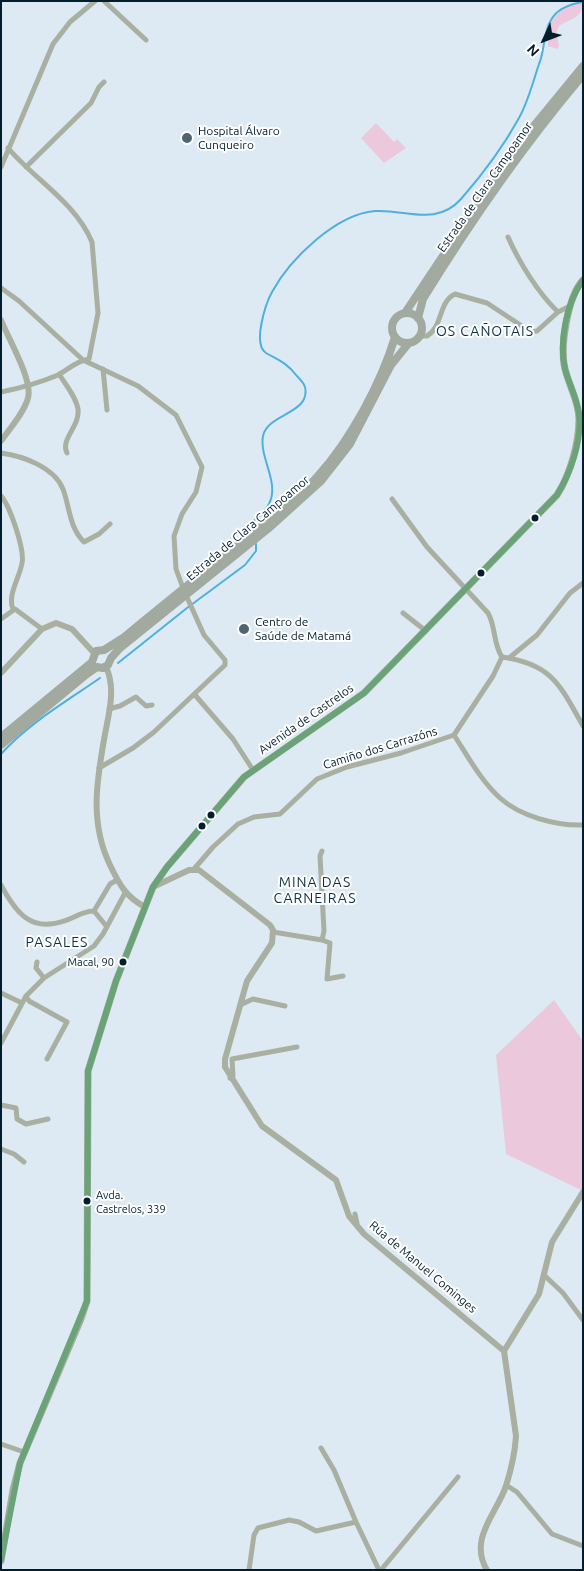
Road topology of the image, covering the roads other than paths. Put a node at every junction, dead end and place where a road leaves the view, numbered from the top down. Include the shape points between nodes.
1 (95, 1) edge
2 (104, 1) edge
3 (146, 40) dead end
4 (583, 60) edge
5 (583, 66) edge
6 (583, 75) edge
7 (104, 82) dead end
8 (8, 148) junction
9 (1, 167) edge
10 (26, 167) junction
11 (508, 237) dead end
12 (451, 242) junction
13 (583, 280) edge
14 (1, 288) edge
15 (571, 306) junction
16 (558, 312) junction
17 (405, 313) junction
18 (418, 318) junction
19 (1, 320) edge
20 (420, 336) junction
21 (395, 337) junction
22 (408, 344) junction
23 (83, 360) junction
24 (103, 369) junction
25 (59, 374) junction
26 (29, 386) junction
27 (1, 392) edge
28 (107, 410) dead end
29 (1, 441) edge
30 (1, 453) edge
31 (67, 453) dead end
32 (1, 496) edge
33 (392, 499) dead end
34 (110, 524) dead end
35 (583, 583) edge
36 (466, 589) junction
37 (186, 595) junction
38 (13, 609) junction
39 (403, 613) dead end
40 (1, 619) edge
41 (42, 629) junction
42 (426, 630) junction
43 (104, 650) junction
44 (502, 657) junction
45 (111, 658) junction
46 (508, 658) junction
47 (95, 661) junction
48 (106, 667) junction
49 (1, 673) edge
50 (195, 695) junction
51 (152, 705) dead end
52 (109, 708) junction
53 (583, 726) edge
54 (454, 734) junction
55 (1, 737) edge
56 (1, 745) edge
57 (99, 768) junction
58 (253, 770) junction
59 (583, 825) edge
60 (322, 851) dead end
61 (194, 869) junction
62 (117, 880) junction
63 (1, 885) edge
64 (153, 888) junction
65 (125, 893) junction
66 (145, 907) junction
67 (94, 912) junction
68 (107, 927) junction
69 (273, 932) junction
70 (322, 940) junction
71 (37, 962) dead end
72 (343, 976) dead end
73 (44, 978) junction
74 (1, 993) edge
75 (26, 996) junction
76 (22, 1003) junction
77 (240, 1005) junction
78 (286, 1006) dead end
79 (1, 1043) edge
80 (297, 1048) dead end
81 (46, 1059) dead end
82 (230, 1078) junction
83 (1, 1105) edge
84 (48, 1119) dead end
85 (1, 1149) edge
86 (24, 1162) dead end
87 (583, 1192) edge
88 (355, 1214) dead end
89 (356, 1225) junction
90 (544, 1275) junction
91 (583, 1320) edge
92 (504, 1351) junction
93 (1, 1444) edge
94 (321, 1448) dead end
95 (24, 1452) junction
96 (458, 1477) dead end
97 (506, 1485) junction
98 (356, 1522) junction
99 (583, 1546) edge
100 (1, 1561) edge
101 (249, 1570) edge
102 (380, 1570) edge
103 (487, 1570) edge

1 - 8 street via 70,22 53,44
2 - 3 street
4 - 12 main road, Estrada de Clara Campoamor via 492,174 458,224
5 - 12 main road, Estrada de Clara Campoamor via 507,161
6 - 18 main road, Estrada de Clara Campoamor via 490,196 423,299
7 - 10 street via 91,103
8 - 9 street
8 - 10 street
10 - 23 street via 62,199 92,242 98,312 89,360
11 - 16 street via 546,300
12 - 17 main road, Estrada de Clara Campoamor
13 - 15 main road, Avenida de Castrelos
14 - 23 street
15 - 16 street
15 - 36 main road, Avenida de Castrelos via 564,364 579,420 566,478 543,511
16 - 20 street via 541,329 531,332 487,304 455,294 450,296 442,310 435,330 427,336
17 - 18 main road
17 - 21 main road, Estrada de Clara Campoamor via 392,324
18 - 20 main road, Estrada de Clara Campoamor via 422,327
19 - 26 street
20 - 22 main road, Estrada de Clara Campoamor
21 - 22 main road
21 - 37 main road, Estrada de Clara Campoamor via 356,424 317,477
22 - 37 main road, Estrada de Clara Campoamor via 391,365 350,444 321,481
23 - 24 street
23 - 25 street
24 - 28 street
24 - 37 street via 138,386 170,409 200,459 202,467 196,492 182,514 174,536 176,570
25 - 26 street
25 - 31 street via 78,408 72,434 65,442
26 - 27 street
26 - 29 street via 24,407
30 - 34 street via 52,472 63,488 76,534 84,542
32 - 38 street via 15,527 23,560 16,579
33 - 36 street via 427,547
35 - 46 street via 570,593 537,635
36 - 42 main road, Avenida de Castrelos
36 - 44 street via 491,618
37 - 43 main road, Estrada de Clara Campoamor
37 - 45 main road, Estrada de Clara Campoamor
37 - 50 street via 206,639 226,663
38 - 40 street
38 - 41 street
39 - 42 street
41 - 47 street via 56,622 66,625
41 - 49 street
42 - 58 main road, Avenida de Castrelos via 352,703
43 - 45 main road
43 - 47 main road, Estrada de Clara Campoamor via 98,650
44 - 46 street
44 - 54 street, Camiño dos Carrazóns
45 - 48 main road, Estrada de Clara Campoamor
46 - 53 street via 528,662 545,672 566,696
47 - 48 main road
47 - 55 main road, Estrada de Clara Campoamor
47 - 56 main road, Estrada de Clara Campoamor
48 - 52 street via 111,687
50 - 57 street via 133,748
50 - 58 street via 233,739
51 - 52 street via 146,706 136,697
52 - 57 street
54 - 59 street via 493,791 507,803 549,822
54 - 61 street, Camiño dos Carrazóns via 317,779 280,814 254,817 238,824
57 - 62 street via 98,832
58 - 64 main road, Avenida de Castrelos via 194,835
60 - 70 street
61 - 64 street
61 - 69 street via 262,918
62 - 65 street
62 - 67 street via 110,884
63 - 67 street via 14,908 30,921 62,922
64 - 66 main road, Avenida de Castrelos
65 - 66 street
65 - 68 street
66 - 95 main road, Avenida de Castrelos via 113,989 88,1071 87,1301
67 - 68 street
68 - 73 street via 94,946
69 - 70 street
69 - 77 street, Rúa de Manuel Cominges via 272,943 249,978
70 - 72 street via 330,944 327,979
71 - 73 street via 36,968
73 - 75 street
74 - 76 street
75 - 76 street
75 - 81 street via 67,1022
76 - 79 street
77 - 78 street via 253,999
77 - 82 street, Rúa de Manuel Cominges via 225,1059 224,1067
80 - 82 street via 232,1059 233,1076
82 - 89 street, Rúa de Manuel Cominges via 266,1131 336,1180 349,1216
83 - 84 street via 16,1108 17,1120 26,1124
85 - 86 street
87 - 90 street via 552,1242
88 - 89 street
89 - 92 street, Rúa de Manuel Cominges
90 - 91 street via 564,1292
90 - 92 street via 539,1294
92 - 97 street via 516,1436
93 - 95 street
94 - 98 street
95 - 100 main road, Avenida de Castrelos via 15,1480
96 - 102 street
97 - 99 street via 552,1534
97 - 103 street via 486,1525 481,1553
98 - 101 street via 316,1531 289,1520 258,1528
98 - 102 street

